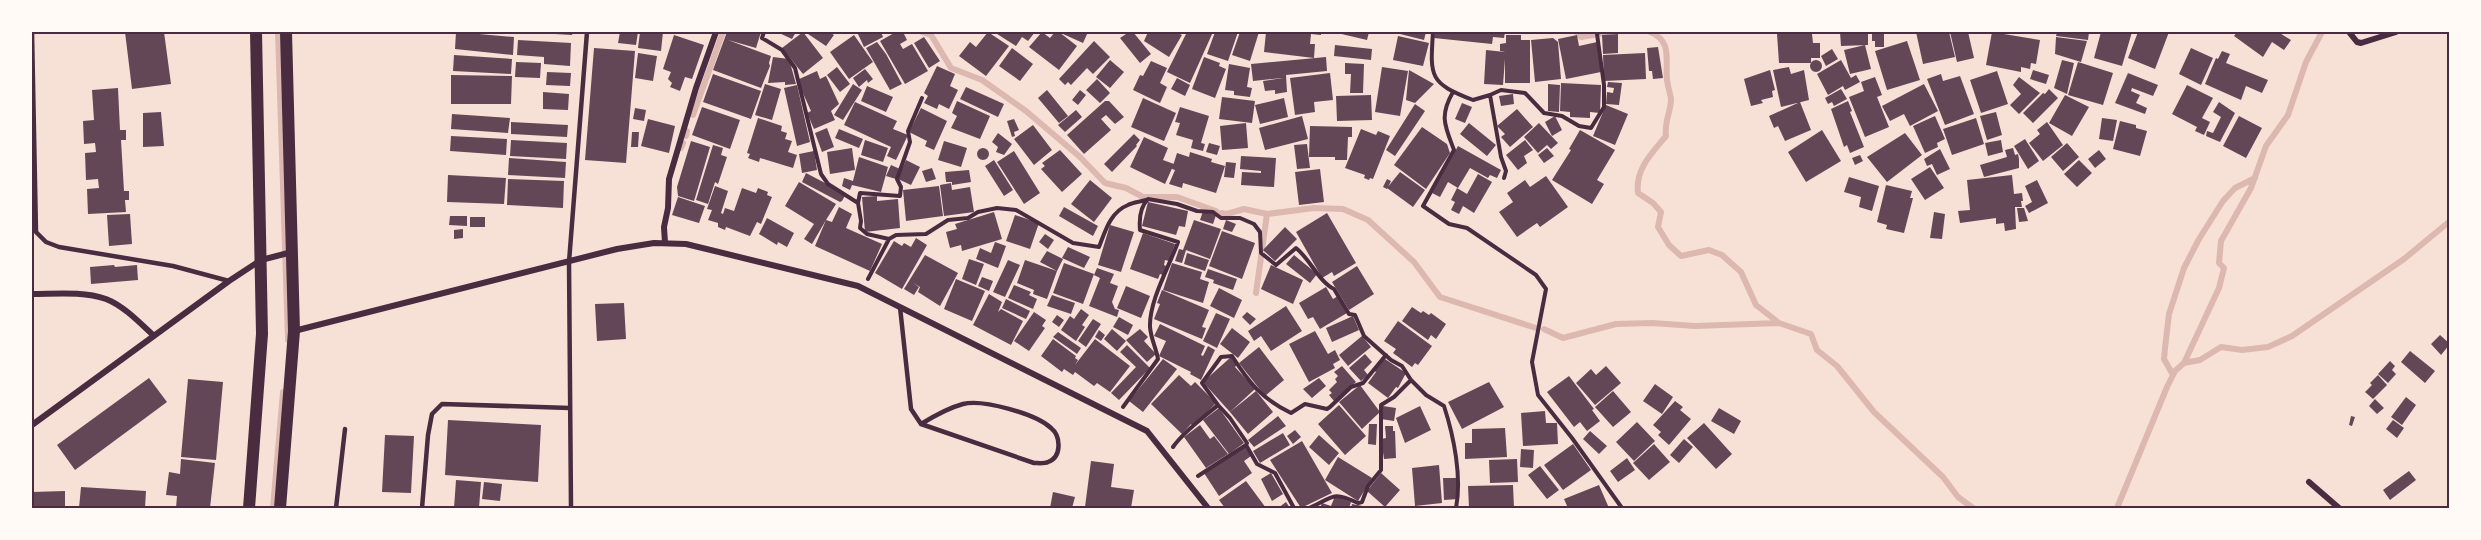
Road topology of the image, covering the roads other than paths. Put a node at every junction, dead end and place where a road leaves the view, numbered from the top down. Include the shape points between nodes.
1 (32, 32) edge
2 (256, 32) edge
3 (286, 32) edge
4 (587, 32) edge
5 (716, 32) edge
6 (2349, 32) edge
7 (2396, 32) edge
8 (665, 243) junction
9 (292, 252) junction
10 (261, 260) junction
11 (569, 262) junction
12 (229, 281) junction
13 (32, 294) edge
14 (900, 308) junction
15 (294, 331) junction
16 (154, 336) junction
17 (570, 408) junction
18 (921, 424) junction
19 (32, 425) edge
20 (345, 429) dead end
21 (2309, 482) dead end
22 (249, 508) edge
23 (280, 508) edge
24 (336, 508) edge
25 (422, 508) edge
26 (571, 508) edge
27 (1208, 508) edge
28 (2339, 508) edge

1 - 12 lane via 36,232 59,247 173,266
2 - 10 main road
3 - 9 main road
4 - 11 lane
5 - 8 street via 669,178
6 - 7 street via 2361,43
8 - 11 street via 617,249
8 - 14 street via 686,244 863,289
9 - 10 street
9 - 15 main road
10 - 12 street
10 - 22 main road via 262,334
11 - 15 street
11 - 17 lane
12 - 16 street
13 - 16 street via 72,294 106,300 133,316
14 - 18 lane via 911,409
14 - 27 street via 1147,430
15 - 23 main road
16 - 19 street
17 - 25 lane via 442,404 432,414
17 - 26 lane
18 - 18 lane via 1034,463 1055,458 1059,447 1058,436 1041,420 978,403 951,408
20 - 24 lane
21 - 28 street

